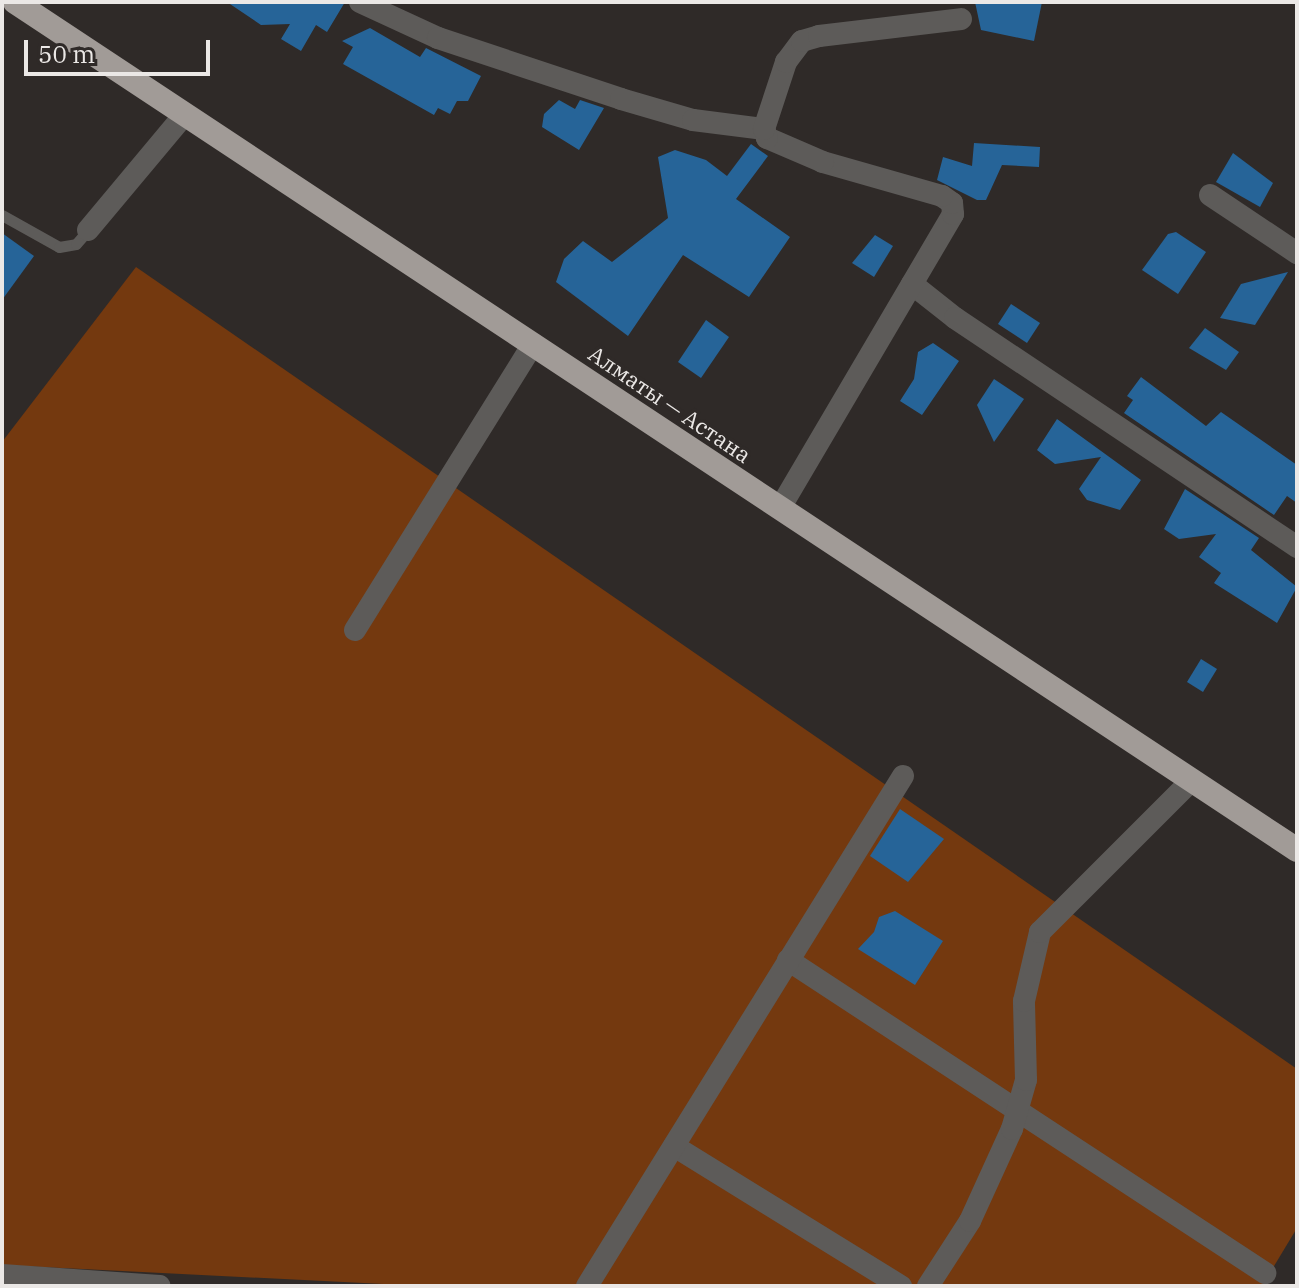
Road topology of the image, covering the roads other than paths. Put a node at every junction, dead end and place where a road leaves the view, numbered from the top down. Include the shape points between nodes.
1 (15, 2) edge
2 (360, 2) edge
3 (961, 19) dead end
4 (185, 114) junction
5 (764, 129) junction
6 (1210, 195) dead end
7 (2, 215) edge
8 (88, 230) joint
9 (1297, 253) edge
10 (912, 284) junction
11 (533, 344) junction
12 (780, 508) junction
13 (1297, 547) edge
14 (355, 630) dead end
15 (903, 776) dead end
16 (1192, 780) junction
17 (1297, 850) edge
18 (788, 960) junction
19 (1018, 1107) junction
20 (674, 1146) junction
21 (1265, 1273) dead end
22 (2, 1275) edge
23 (160, 1286) edge
24 (587, 1286) edge
25 (901, 1286) edge
26 (928, 1286) edge

1 - 4 highway, Алматы — Астана
2 - 5 street via 438,38 621,99 693,120
3 - 5 street via 802,41 786,62
4 - 8 street
4 - 11 highway, Алматы — Астана
5 - 10 street via 781,148 952,203 953,214
6 - 9 street
7 - 8 lane via 59,247 76,244
10 - 12 street
10 - 13 street
11 - 12 highway, Алматы — Астана
11 - 14 street
12 - 16 highway, Алматы — Астана
15 - 18 street
16 - 17 highway, Алматы — Астана
16 - 19 street via 1040,932 1024,1001 1026,1080
18 - 19 street
18 - 20 street
19 - 21 street
19 - 26 street via 970,1221
20 - 24 street
20 - 25 street
22 - 23 street

